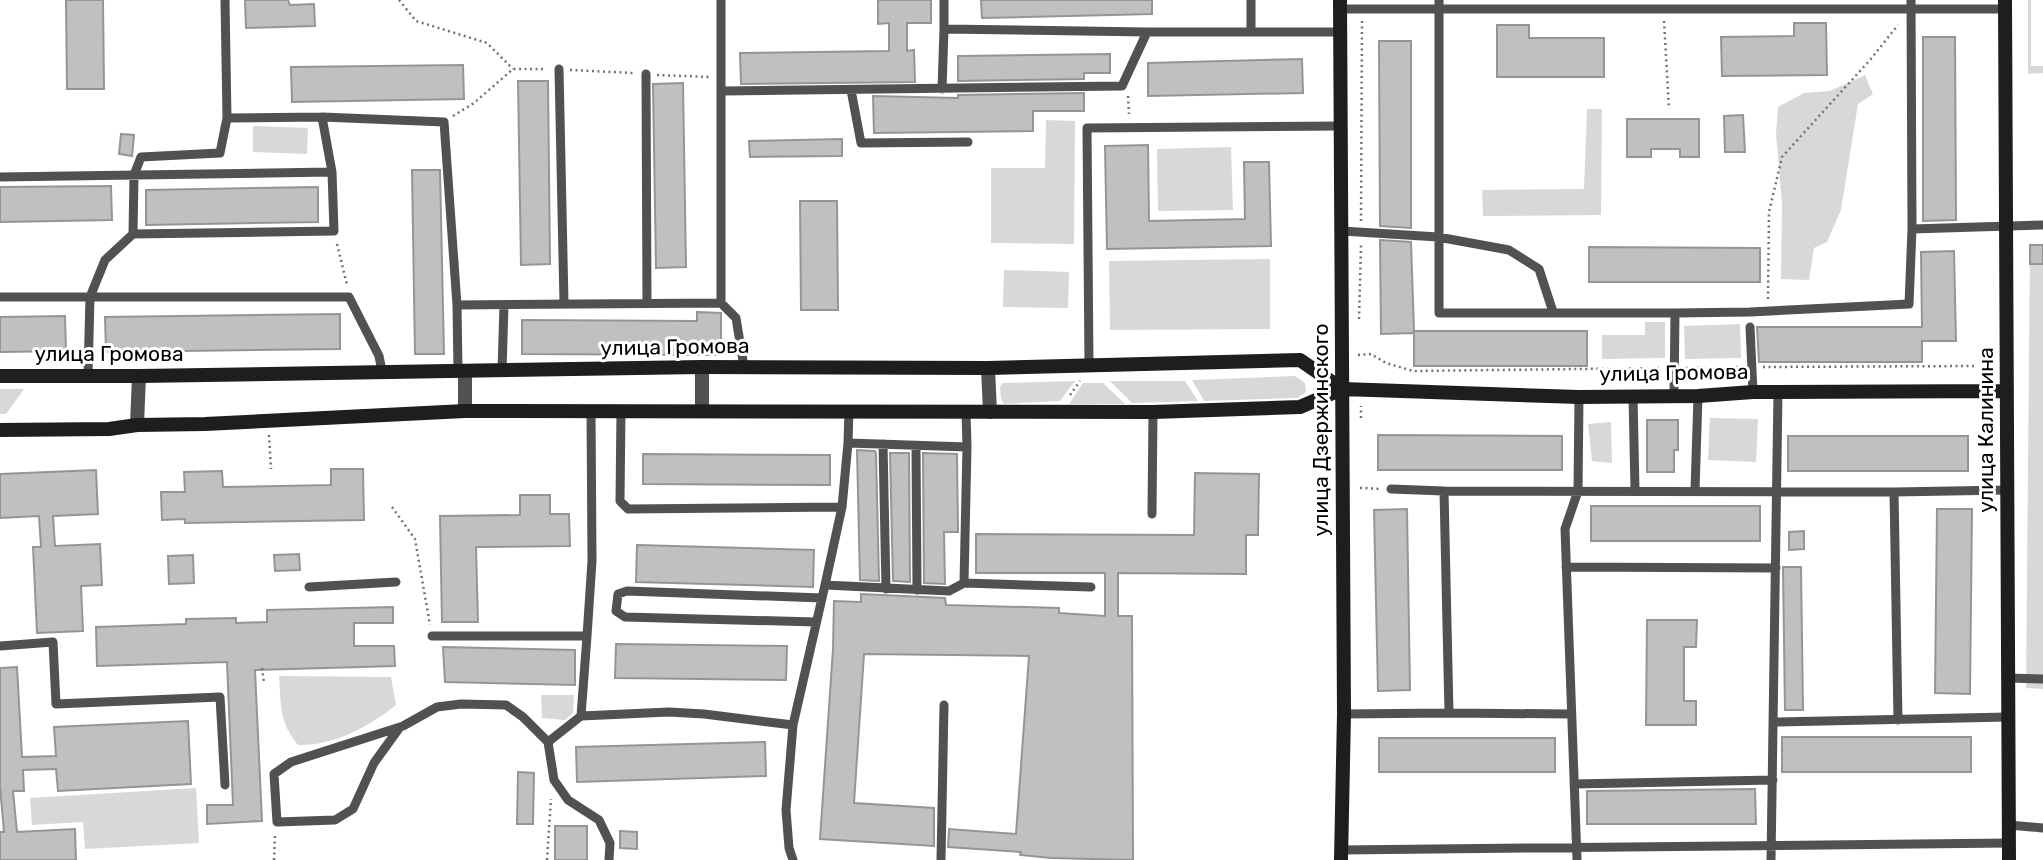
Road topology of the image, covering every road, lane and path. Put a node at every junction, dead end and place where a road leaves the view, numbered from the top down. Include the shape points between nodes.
1 (225, 0) edge
2 (399, 0) edge
3 (721, 0) edge
4 (944, 0) edge
5 (1251, 0) edge
6 (1439, 4) edge
7 (1910, 4) edge
8 (2005, 4) edge
9 (1339, 5) edge
10 (1363, 9) junction
11 (1663, 10) junction
12 (944, 29) junction
13 (1251, 31) junction
14 (1147, 32) junction
15 (1340, 32) junction
16 (513, 69) junction
17 (559, 69) junction
18 (646, 74) junction
19 (722, 78) junction
20 (1122, 86) junction
21 (942, 89) junction
22 (851, 90) junction
23 (723, 91) junction
24 (1670, 109) dead end
25 (322, 117) junction
26 (227, 118) junction
27 (444, 122) junction
28 (1342, 126) junction
29 (1129, 128) junction
30 (968, 142) dead end
31 (332, 172) junction
32 (134, 175) junction
33 (0, 177) edge
34 (2043, 225) edge
35 (2006, 226) junction
36 (1912, 229) junction
37 (334, 231) junction
38 (1342, 231) junction
39 (1361, 231) junction
40 (133, 233) junction
41 (1438, 237) junction
42 (0, 297) edge
43 (90, 297) junction
44 (349, 297) junction
45 (564, 303) junction
46 (647, 303) junction
47 (721, 303) junction
48 (457, 305) junction
49 (505, 305) junction
50 (1768, 311) junction
51 (1553, 312) junction
52 (1675, 313) junction
53 (1359, 327) dead end
54 (1750, 327) dead end
55 (1342, 355) junction
56 (1091, 365) junction
57 (1975, 366) dead end
58 (702, 367) junction
59 (744, 367) junction
60 (1752, 367) junction
61 (988, 368) junction
62 (1675, 368) junction
63 (382, 371) junction
64 (461, 371) junction
65 (502, 371) junction
66 (88, 374) junction
67 (0, 376) edge
68 (138, 376) junction
69 (1342, 389) junction
70 (2007, 391) junction
71 (1753, 392) junction
72 (1779, 393) junction
73 (1633, 396) junction
74 (1674, 396) junction
75 (1698, 396) junction
76 (1579, 397) junction
77 (702, 409) junction
78 (621, 410) junction
79 (849, 410) junction
80 (465, 411) junction
81 (590, 411) junction
82 (966, 412) junction
83 (990, 412) junction
84 (1058, 412) junction
85 (1153, 412) junction
86 (137, 425) junction
87 (0, 430) edge
88 (269, 432) dead end
89 (848, 443) junction
90 (883, 444) junction
91 (916, 446) junction
92 (967, 447) junction
93 (271, 469) dead end
94 (1360, 488) dead end
95 (1391, 489) joint
96 (1578, 489) junction
97 (1635, 490) junction
98 (1695, 490) junction
99 (2007, 490) junction
100 (1444, 491) junction
101 (1776, 492) junction
102 (1894, 492) junction
103 (393, 507) dead end
104 (842, 507) junction
105 (1152, 514) dead end
106 (1566, 567) junction
107 (1776, 568) junction
108 (396, 582) dead end
109 (964, 583) junction
110 (825, 585) junction
111 (309, 587) dead end
112 (1091, 587) dead end
113 (886, 589) junction
114 (917, 590) junction
115 (822, 598) junction
116 (816, 622) junction
117 (432, 636) joint
118 (587, 636) junction
119 (0, 646) edge
120 (262, 668) dead end
121 (2008, 678) junction
122 (2043, 679) edge
123 (264, 683) dead end
124 (944, 705) dead end
125 (1449, 713) junction
126 (1344, 714) junction
127 (1570, 714) junction
128 (581, 716) junction
129 (2007, 717) junction
130 (1898, 720) junction
131 (1775, 722) junction
132 (793, 725) junction
133 (400, 727) junction
134 (548, 742) junction
135 (553, 775) junction
136 (1773, 780) junction
137 (1574, 784) junction
138 (225, 785) dead end
139 (2009, 825) junction
140 (2043, 828) edge
141 (275, 840) dead end
142 (2009, 843) junction
143 (1770, 845) junction
144 (1577, 847) junction
145 (1341, 855) edge
146 (274, 860) edge
147 (547, 860) edge
148 (609, 860) edge
149 (793, 860) edge
150 (941, 860) edge
151 (1577, 860) edge
152 (1771, 860) edge
153 (2009, 860) edge

1 - 26 lane
2 - 16 path via 415,21 487,43
3 - 19 lane
4 - 12 lane
5 - 13 lane
6 - 10 lane
6 - 11 lane
6 - 41 lane
7 - 8 lane
7 - 11 lane
7 - 36 lane
7 - 50 path via 1870,60 1782,157 1769,212
8 - 35 street, улица Калинина
9 - 10 lane
9 - 15 street, улица Дзержинского
10 - 39 path
11 - 24 path
12 - 14 lane
12 - 21 lane
13 - 14 lane
13 - 15 lane
14 - 20 lane
15 - 28 street, улица Дзержинского
16 - 17 path
16 - 27 path
17 - 18 path
17 - 45 lane
18 - 19 path
18 - 46 lane
19 - 23 lane
20 - 21 lane
20 - 29 path via 1129,97
21 - 22 lane
22 - 23 lane
22 - 30 lane via 861,143
23 - 47 lane
25 - 26 lane
25 - 27 lane
25 - 31 lane
26 - 32 lane via 220,153 141,157
27 - 48 lane
28 - 29 lane
28 - 38 street, улица Дзержинского
29 - 56 lane via 1087,128
31 - 32 lane
31 - 37 lane
32 - 33 lane
32 - 40 lane
34 - 35 lane
35 - 36 lane
35 - 70 street, улица Калинина
36 - 50 lane via 1909,304
37 - 40 lane
37 - 44 path
38 - 39 lane
38 - 55 street, улица Дзержинского
39 - 41 lane
39 - 53 path
40 - 43 lane via 105,260
41 - 51 lane via 1509,250 1539,269
41 - 51 lane via 1439,313
42 - 43 lane
43 - 44 lane
43 - 66 lane
44 - 63 lane
45 - 46 lane
45 - 49 lane
46 - 47 lane
47 - 59 lane via 736,318
48 - 49 lane
48 - 64 lane
49 - 65 lane
50 - 52 lane
51 - 52 lane
52 - 62 lane
54 - 60 lane
55 - 62 path via 1371,354 1413,371
55 - 69 street, улица Дзержинского
56 - 61 street, улица Громова
56 - 69 street, улица Громова via 1300,360
56 - 84 path
57 - 60 path
58 - 59 street, улица Громова
58 - 65 street, улица Громова
58 - 77 street
59 - 61 street, улица Громова
60 - 62 path
60 - 71 lane
61 - 83 street
62 - 74 lane
63 - 64 street, улица Громова
63 - 68 street, улица Громова
64 - 65 street, улица Громова
64 - 80 street
66 - 67 street, улица Громова
66 - 68 street, улица Громова
68 - 86 street
69 - 76 street, улица Громова
69 - 85 street, улица Громова via 1300,407
69 - 126 street, улица Дзержинского
70 - 72 street, улица Громова
70 - 99 street, улица Калинина
71 - 72 street, улица Громова
71 - 75 street, улица Громова
72 - 101 lane
73 - 74 street, улица Громова
73 - 76 street, улица Громова
73 - 97 lane
74 - 75 street, улица Громова
75 - 98 lane
76 - 96 lane
77 - 78 street, улица Громова
77 - 79 street, улица Громова
78 - 81 street, улица Громова
78 - 104 lane via 620,501 628,509
79 - 82 street, улица Громова
79 - 89 lane
80 - 81 street, улица Громова
80 - 86 street, улица Громова
81 - 118 lane via 592,561
82 - 83 street, улица Громова
82 - 92 lane
83 - 84 street, улица Громова
84 - 85 street, улица Громова
85 - 105 lane
86 - 87 street, улица Громова
88 - 93 path
89 - 90 lane
89 - 104 lane
90 - 91 lane
90 - 113 lane
91 - 92 lane
91 - 114 lane
92 - 109 lane
94 - 95 path
95 - 100 lane
96 - 97 lane
96 - 100 lane
96 - 106 lane via 1564,529
97 - 98 lane
98 - 101 lane
99 - 102 lane
99 - 121 street, улица Калинина
100 - 125 lane
101 - 102 lane
101 - 107 lane
102 - 130 lane
103 - 117 path via 415,539
104 - 110 lane
106 - 107 lane
106 - 127 lane
107 - 131 lane
108 - 111 lane
109 - 112 lane
109 - 114 lane via 949,591
110 - 113 lane
110 - 115 lane
113 - 114 lane
115 - 116 lane
115 - 116 lane via 618,594 617,611 625,617
116 - 132 lane
117 - 118 lane
118 - 128 lane
119 - 138 lane via 53,642 56,704 220,697
120 - 123 path
121 - 122 lane
121 - 129 street, улица Калинина
124 - 150 lane
125 - 126 lane
125 - 127 lane
126 - 145 street, улица Дзержинского
127 - 137 lane
128 - 132 lane via 669,712
128 - 134 lane
129 - 130 lane
129 - 139 street, улица Калинина
130 - 131 lane
131 - 136 lane
132 - 149 lane via 786,810
133 - 133 lane via 374,763 353,809 335,820 276,822 274,774 291,762
133 - 134 lane via 437,707 506,705
134 - 135 lane
135 - 147 path
135 - 148 lane via 568,800 598,820 610,843
136 - 137 lane
136 - 143 lane
137 - 144 lane
139 - 140 lane
139 - 142 street, улица Калинина
141 - 146 path
142 - 143 lane
142 - 153 street, улица Калинина
143 - 144 lane
143 - 152 lane
144 - 145 lane
144 - 151 lane

